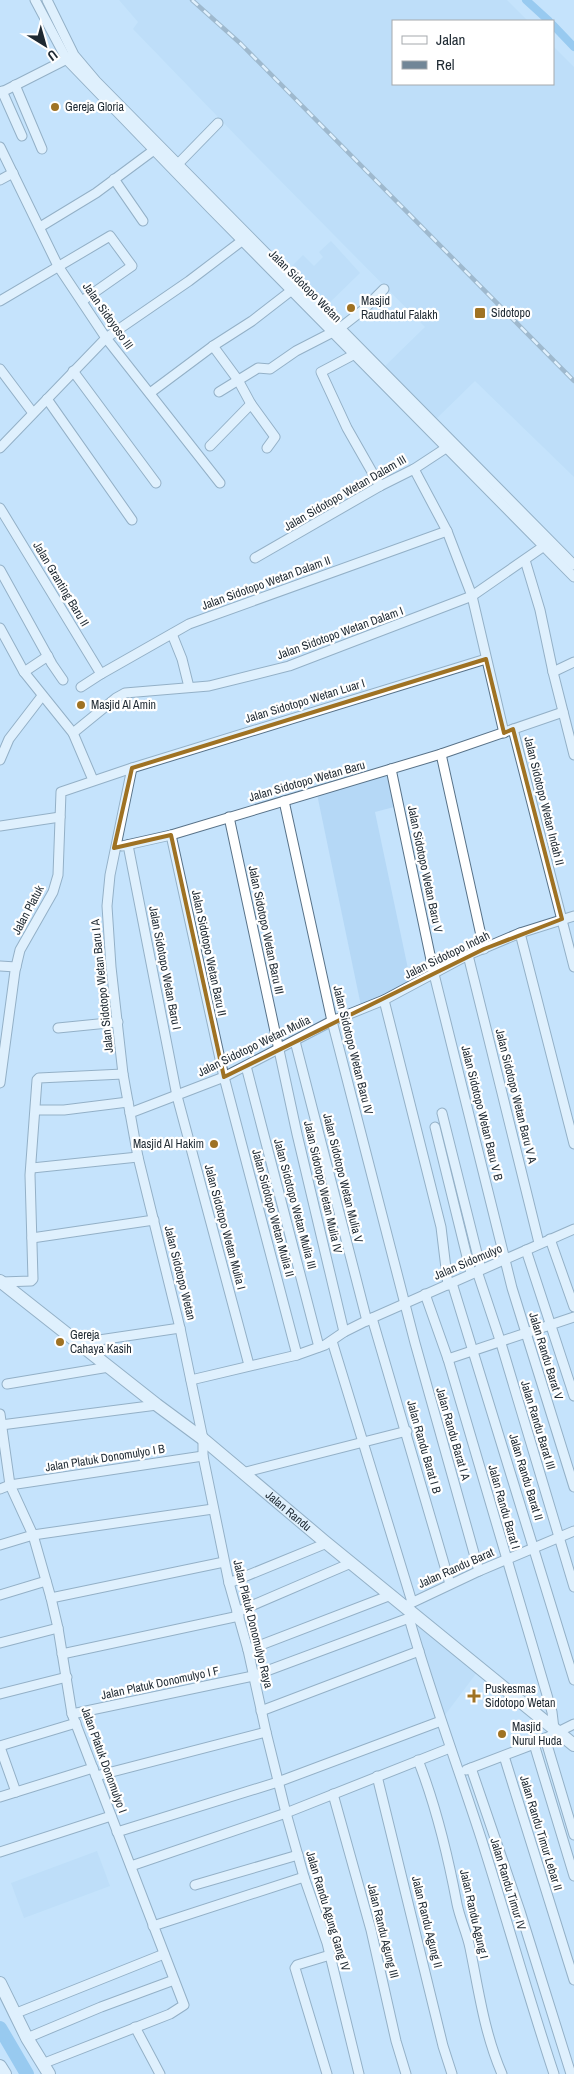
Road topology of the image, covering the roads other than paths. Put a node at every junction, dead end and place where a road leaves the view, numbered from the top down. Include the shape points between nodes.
1 (36, 0) edge
2 (47, 0) edge
3 (70, 58) junction
4 (15, 85) junction
5 (1, 92) edge
6 (218, 123) dead end
7 (22, 136) dead end
8 (0, 147) edge
9 (42, 149) dead end
10 (154, 150) junction
11 (178, 164) junction
12 (13, 173) junction
13 (114, 179) junction
14 (0, 180) edge
15 (213, 206) junction
16 (143, 221) dead end
17 (40, 227) junction
18 (243, 240) junction
19 (58, 266) junction
20 (384, 288) dead end
21 (292, 290) junction
22 (0, 301) edge
23 (82, 301) junction
24 (337, 330) junction
25 (106, 338) junction
26 (213, 346) junction
27 (355, 354) junction
28 (0, 369) edge
29 (73, 371) junction
30 (238, 380) junction
31 (219, 392) dead end
32 (150, 393) junction
33 (47, 399) junction
34 (251, 404) junction
35 (33, 413) junction
36 (210, 446) dead end
37 (0, 448) edge
38 (268, 448) dead end
39 (446, 448) junction
40 (414, 469) junction
41 (156, 483) dead end
42 (220, 483) dead end
43 (380, 486) junction
44 (0, 508) edge
45 (132, 520) dead end
46 (447, 530) junction
47 (547, 544) junction
48 (256, 558) dead end
49 (525, 560) junction
50 (574, 566) edge
51 (0, 570) edge
52 (574, 577) edge
53 (472, 596) junction
54 (0, 628) edge
55 (172, 634) junction
56 (48, 656) junction
57 (486, 659) junction
58 (574, 662) edge
59 (24, 672) junction
60 (553, 672) junction
61 (100, 674) junction
62 (63, 680) dead end
63 (81, 687) dead end
64 (189, 687) junction
65 (42, 696) junction
66 (563, 712) junction
67 (509, 731) junction
68 (73, 733) junction
69 (441, 754) junction
70 (574, 755) edge
71 (0, 762) edge
72 (132, 768) junction
73 (391, 769) junction
74 (93, 780) junction
75 (284, 801) junction
76 (60, 817) junction
77 (228, 817) junction
78 (0, 826) edge
79 (171, 835) junction
80 (128, 845) junction
81 (114, 848) junction
82 (574, 916) edge
83 (562, 919) junction
84 (520, 933) junction
85 (484, 949) junction
86 (468, 956) junction
87 (0, 966) edge
88 (574, 966) edge
89 (16, 968) junction
90 (434, 974) junction
91 (384, 1000) junction
92 (332, 1021) junction
93 (118, 1022) junction
94 (58, 1028) dead end
95 (295, 1041) junction
96 (279, 1048) junction
97 (1, 1062) edge
98 (246, 1066) junction
99 (123, 1074) junction
100 (224, 1077) junction
101 (0, 1084) edge
102 (177, 1096) junction
103 (128, 1102) junction
104 (36, 1110) junction
105 (130, 1113) junction
106 (442, 1113) dead end
107 (435, 1127) dead end
108 (574, 1144) edge
109 (138, 1156) junction
110 (32, 1168) junction
111 (154, 1220) junction
112 (574, 1229) edge
113 (32, 1238) junction
114 (550, 1239) junction
115 (539, 1243) junction
116 (526, 1250) junction
117 (507, 1259) junction
118 (476, 1271) junction
119 (1, 1281) edge
120 (450, 1284) junction
121 (425, 1294) junction
122 (404, 1303) junction
123 (574, 1307) edge
124 (574, 1317) edge
125 (369, 1319) junction
126 (552, 1324) junction
127 (180, 1328) junction
128 (344, 1332) junction
129 (526, 1333) junction
130 (500, 1340) junction
131 (332, 1341) junction
132 (80, 1343) junction
133 (319, 1347) junction
134 (473, 1350) junction
135 (298, 1355) junction
136 (448, 1359) junction
137 (249, 1365) junction
138 (109, 1367) junction
139 (191, 1380) junction
140 (7, 1384) dead end
141 (574, 1396) edge
142 (157, 1405) junction
143 (0, 1414) edge
144 (1, 1425) edge
145 (407, 1431) junction
146 (203, 1439) junction
147 (2, 1443) edge
148 (362, 1444) junction
149 (203, 1456) junction
150 (242, 1473) junction
151 (10, 1485) junction
152 (574, 1487) edge
153 (0, 1489) edge
154 (213, 1509) junction
155 (574, 1531) edge
156 (33, 1535) junction
157 (559, 1537) junction
158 (327, 1543) junction
159 (0, 1545) edge
160 (534, 1548) junction
161 (507, 1560) junction
162 (224, 1562) junction
163 (351, 1563) junction
164 (479, 1571) junction
165 (46, 1581) junction
166 (229, 1583) junction
167 (450, 1584) junction
168 (574, 1588) edge
169 (0, 1595) edge
170 (391, 1595) junction
171 (51, 1598) junction
172 (410, 1610) junction
173 (238, 1614) junction
174 (58, 1628) junction
175 (0, 1643) edge
176 (248, 1650) junction
177 (419, 1651) junction
178 (62, 1654) junction
179 (254, 1676) junction
180 (66, 1677) junction
181 (574, 1680) edge
182 (0, 1694) edge
183 (261, 1711) junction
184 (74, 1719) junction
185 (441, 1721) junction
186 (574, 1724) edge
187 (266, 1732) junction
188 (553, 1733) junction
189 (534, 1744) junction
190 (574, 1745) edge
191 (0, 1746) edge
192 (450, 1748) junction
193 (504, 1756) junction
194 (418, 1760) junction
195 (471, 1768) junction
196 (95, 1772) junction
197 (460, 1773) junction
198 (377, 1776) junction
199 (278, 1782) junction
200 (16, 1792) junction
201 (333, 1794) junction
202 (0, 1797) edge
203 (286, 1813) junction
204 (111, 1816) junction
205 (117, 1832) junction
206 (574, 1835) edge
207 (0, 1852) edge
208 (298, 1855) junction
209 (130, 1866) junction
210 (304, 1876) junction
211 (574, 1876) edge
212 (195, 1885) dead end
213 (153, 1926) junction
214 (164, 1954) junction
215 (330, 1955) junction
216 (573, 1977) edge
217 (174, 1980) junction
218 (0, 1983) edge
219 (14, 2014) junction
220 (135, 2027) junction
221 (28, 2038) junction
222 (0, 2066) edge
223 (48, 2070) edge
224 (5, 2074) edge
225 (160, 2074) edge
226 (327, 2074) edge
227 (359, 2074) edge
228 (406, 2074) edge
229 (452, 2074) edge
230 (502, 2074) edge
231 (554, 2074) edge
232 (571, 2074) edge

1 - 3 street, Jalan Sidotopo Wetan
2 - 3 street, Jalan Sidotopo Wetan
3 - 4 street
3 - 10 street, Jalan Sidotopo Wetan
3 - 11 street, Jalan Sidotopo Wetan
4 - 5 street
4 - 9 street
5 - 7 street
6 - 11 street
8 - 12 street, Jalan Sidoyoso III
10 - 13 street
10 - 15 street, Jalan Sidotopo Wetan
11 - 15 street, Jalan Sidotopo Wetan
12 - 14 street
12 - 17 street, Jalan Sidoyoso III
13 - 16 street
13 - 17 street
15 - 18 street, Jalan Sidotopo Wetan
15 - 24 street, Jalan Sidotopo Wetan
17 - 19 street, Jalan Sidoyoso III
18 - 21 street, Jalan Sidotopo Wetan
18 - 25 street
19 - 22 street
19 - 23 street, Jalan Sidoyoso III
19 - 23 street via 110,236 132,266
20 - 24 street
21 - 24 street, Jalan Sidotopo Wetan
21 - 26 street
23 - 25 street, Jalan Sidoyoso III
24 - 27 street, Jalan Sidotopo Wetan
24 - 30 street via 270,369 258,368
24 - 47 street, Jalan Sidotopo Wetan
25 - 29 street
25 - 32 street, Jalan Sidoyoso III
26 - 30 street
26 - 32 street
27 - 39 street, Jalan Sidotopo Wetan
27 - 43 street via 321,371 347,428
28 - 35 street
29 - 33 street
29 - 41 street
30 - 31 street
30 - 34 street
32 - 42 street, Jalan Sidoyoso III
33 - 35 street
33 - 45 street
34 - 36 street
34 - 38 street via 275,437
35 - 37 street
39 - 40 street, Jalan Sidotopo Wetan Dalam III
39 - 47 street, Jalan Sidotopo Wetan
40 - 43 street, Jalan Sidotopo Wetan Dalam III
40 - 46 street, Jalan Sidotopo Wetan Indah II
43 - 48 street, Jalan Sidotopo Wetan Dalam III
44 - 61 street, Jalan Granting Baru II
46 - 53 street, Jalan Sidotopo Wetan Indah II
46 - 55 street, Jalan Sidotopo Wetan Dalam II via 189,624
47 - 49 street, Jalan Sidotopo Wetan Dalam I
47 - 50 street, Jalan Sidotopo Wetan
47 - 52 street, Jalan Sidotopo Wetan
49 - 53 street, Jalan Sidotopo Wetan Dalam I
49 - 60 street
51 - 56 street
53 - 57 street, Jalan Sidotopo Wetan Indah II
53 - 64 street, Jalan Sidotopo Wetan Dalam I via 289,666 209,686
54 - 59 street
55 - 61 street, Jalan Sidotopo Wetan Dalam II
55 - 64 street
56 - 59 street
56 - 62 street
57 - 67 street, Jalan Sidotopo Wetan Indah II
57 - 72 street, Jalan Sidotopo Wetan Luar I
58 - 60 street
59 - 65 street
60 - 66 street
61 - 63 street, Jalan Sidotopo Wetan Dalam II
64 - 68 street, Jalan Sidotopo Wetan Dalam I via 120,695
65 - 68 street
65 - 71 street via 9,739
66 - 67 street, Jalan Sidotopo Wetan Baru
66 - 70 street
67 - 69 street, Jalan Sidotopo Wetan Baru
67 - 83 street, Jalan Sidotopo Wetan Indah II
68 - 74 street
69 - 73 street, Jalan Sidotopo Wetan Baru
69 - 85 street
72 - 74 street, Jalan Platuk
72 - 81 street, Jalan Sidotopo Wetan Baru I A
73 - 75 street, Jalan Sidotopo Wetan Baru
73 - 90 street, Jalan Sidotopo Wetan Baru V
74 - 76 street, Jalan Platuk via 61,792
75 - 77 street, Jalan Sidotopo Wetan Baru
75 - 92 street, Jalan Sidotopo Wetan Baru IV
76 - 78 street
76 - 89 street, Jalan Platuk via 56,884 20,950
77 - 79 street, Jalan Sidotopo Wetan Baru
77 - 96 street, Jalan Sidotopo Wetan Baru III
79 - 80 street, Jalan Sidotopo Wetan Baru
79 - 100 street, Jalan Sidotopo Wetan Baru II
80 - 81 street, Jalan Sidotopo Wetan Baru
80 - 102 street, Jalan Sidotopo Wetan Baru I
81 - 93 street, Jalan Sidotopo Wetan Baru I A via 107,906
82 - 83 street, Jalan Sidotopo Indah
83 - 84 street, Jalan Sidotopo Indah
83 - 88 street, Jalan Sidotopo Wetan Indah II
84 - 85 street, Jalan Sidotopo Indah
84 - 108 street
85 - 86 street, Jalan Sidotopo Indah
86 - 90 street, Jalan Sidotopo Indah
86 - 115 street, Jalan Sidotopo Wetan Baru V A
87 - 89 street
89 - 97 street, Jalan Platuk
90 - 91 street, Jalan Sidotopo Indah
90 - 117 street, Jalan Sidotopo Wetan Baru V B
91 - 92 street, Jalan Sidotopo Indah
91 - 120 street, Jalan Randu Barat II via 441,1227
92 - 95 street, Jalan Sidotopo Wetan Mulia
92 - 122 street, Jalan Sidotopo Wetan Baru IV
93 - 94 street
93 - 99 street, Jalan Sidotopo Wetan Baru I A
95 - 96 street, Jalan Sidotopo Wetan Mulia
95 - 125 street, Jalan Sidotopo Wetan Mulia V
96 - 98 street, Jalan Sidotopo Wetan Mulia
96 - 128 street, Jalan Sidotopo Wetan Mulia IV
97 - 101 street, Jalan Platuk
98 - 100 street, Jalan Sidotopo Wetan Mulia
98 - 133 street, Jalan Sidotopo Wetan Mulia III
99 - 103 street, Jalan Sidotopo Wetan Baru I A
99 - 104 street via 39,1078
100 - 102 street, Jalan Sidotopo Wetan Mulia
100 - 135 street, Jalan Sidotopo Wetan Mulia II
102 - 105 street, Jalan Sidotopo Wetan Mulia
102 - 137 street, Jalan Sidotopo Wetan Mulia I
103 - 104 street
103 - 105 street, Jalan Sidotopo Wetan Baru I A
104 - 110 street
105 - 109 street, Jalan Sidotopo Wetan
106 - 118 street
107 - 118 street
109 - 110 street
109 - 111 street, Jalan Sidotopo Wetan
110 - 113 street
111 - 113 street
111 - 127 street, Jalan Sidotopo Wetan
112 - 114 street, Jalan Sidomulyo
113 - 119 street via 33,1279 27,1282
114 - 115 street, Jalan Sidomulyo
114 - 123 street
115 - 116 street, Jalan Sidomulyo
116 - 117 street, Jalan Sidomulyo
116 - 126 street
117 - 118 street, Jalan Sidomulyo
117 - 129 street, Jalan Randu Barat V
118 - 120 street, Jalan Sidomulyo
118 - 130 street, Jalan Randu Barat III
119 - 132 street, Jalan Randu
120 - 121 street, Jalan Sidomulyo
120 - 134 street, Jalan Randu Barat II
121 - 122 street, Jalan Sidomulyo
121 - 136 street, Jalan Randu Barat I
122 - 125 street, Jalan Sidomulyo
122 - 164 street, Jalan Randu Barat I A
124 - 126 street
125 - 128 street
125 - 145 street, Jalan Randu Barat I B
126 - 129 street
126 - 141 street
127 - 132 street
127 - 139 street, Jalan Sidotopo Wetan
128 - 131 street
129 - 130 street
129 - 152 street, Jalan Randu Barat V
130 - 134 street
130 - 157 street, Jalan Randu Barat III
131 - 133 street
131 - 148 street, Jalan Randu Timur IV
132 - 138 street, Jalan Randu
133 - 135 street
134 - 136 street
134 - 160 street, Jalan Randu Barat II
135 - 137 street
136 - 161 street, Jalan Randu Barat I
137 - 139 street
138 - 140 street
138 - 142 street, Jalan Randu
139 - 146 street, Jalan Sidotopo Wetan
142 - 144 street
142 - 146 street, Jalan Randu
143 - 144 street, Jalan Platuk Donomulyo I
144 - 147 street, Jalan Platuk Donomulyo I
145 - 148 street
145 - 167 street, Jalan Randu Barat I B
146 - 149 street, Jalan Platuk Donomulyo Raya
146 - 150 street, Jalan Randu
147 - 151 street, Jalan Platuk Donomulyo I
148 - 150 street
148 - 172 street, Jalan Randu Timur IV
149 - 151 street, Jalan Platuk Donomulyo I B
149 - 154 street, Jalan Platuk Donomulyo Raya
150 - 158 street, Jalan Randu
151 - 153 street, Jalan Platuk Donomulyo I B
151 - 156 street, Jalan Platuk Donomulyo I
154 - 156 street
154 - 162 street, Jalan Platuk Donomulyo Raya
155 - 157 street, Jalan Randu Barat
156 - 159 street
156 - 165 street, Jalan Platuk Donomulyo I
157 - 160 street, Jalan Randu Barat
157 - 168 street, Jalan Randu Barat III
158 - 163 street, Jalan Randu
158 - 166 street
160 - 161 street, Jalan Randu Barat
160 - 181 street, Jalan Randu Barat II
161 - 164 street, Jalan Randu Barat
161 - 188 street, Jalan Randu Barat I via 552,1712
162 - 166 street, Jalan Platuk Donomulyo Raya
162 - 171 street
163 - 170 street, Jalan Randu
163 - 173 street
164 - 167 street, Jalan Randu Barat
165 - 169 street
165 - 171 street, Jalan Platuk Donomulyo I
166 - 173 street, Jalan Platuk Donomulyo Raya
167 - 172 street, Jalan Randu Barat
170 - 172 street, Jalan Randu
170 - 176 street
171 - 174 street, Jalan Platuk Donomulyo I
172 - 177 street, Jalan Randu Timur IV
172 - 179 street, Jalan Randu Barat
172 - 188 street, Jalan Randu
173 - 176 street, Jalan Platuk Donomulyo Raya
173 - 178 street
174 - 175 street
174 - 178 street, Jalan Platuk Donomulyo I
176 - 179 street, Jalan Platuk Donomulyo Raya
177 - 183 street
177 - 185 street, Jalan Randu Timur IV
178 - 180 street, Jalan Platuk Donomulyo I
179 - 183 street, Jalan Platuk Donomulyo Raya
179 - 184 street, Jalan Platuk Donomulyo I F
180 - 182 street
180 - 184 street, Jalan Platuk Donomulyo I
183 - 187 street, Jalan Platuk Donomulyo Raya
184 - 191 street, Jalan Platuk Donomulyo I F
184 - 196 street, Jalan Platuk Donomulyo I
185 - 192 street, Jalan Randu Timur IV
185 - 199 street
186 - 188 street
187 - 196 street
187 - 199 street, Jalan Platuk Donomulyo Raya
188 - 189 street
188 - 190 street, Jalan Randu
188 - 206 street, Jalan Randu Barat I
189 - 193 street
189 - 211 street
191 - 200 street
192 - 194 street
192 - 197 street, Jalan Randu Timur IV
193 - 195 street
193 - 216 street, Jalan Randu Timur Lebar II
194 - 198 street
194 - 230 street, Jalan Randu Agung I via 451,1873 484,2027
195 - 197 street
195 - 232 street
196 - 200 street
196 - 204 street, Jalan Platuk Donomulyo I
197 - 231 street, Jalan Randu Timur IV
198 - 201 street
198 - 229 street, Jalan Randu Agung II
199 - 203 street, Jalan Platuk Donomulyo Raya
199 - 205 street
200 - 202 street
201 - 203 street
201 - 228 street, Jalan Randu Agung III
203 - 208 street, Jalan Randu Agung Gang IV
203 - 209 street
204 - 205 street, Jalan Platuk Donomulyo I
204 - 207 street
205 - 209 street, Jalan Platuk Donomulyo I
208 - 210 street, Jalan Randu Agung Gang IV
208 - 212 street
209 - 213 street, Jalan Platuk Donomulyo I
210 - 213 street
210 - 215 street, Jalan Randu Agung Gang IV
213 - 214 street, Jalan Platuk Donomulyo I
214 - 217 street, Jalan Platuk Donomulyo I
214 - 219 street
215 - 226 street via 295,1968
215 - 227 street, Jalan Randu Agung Gang IV
217 - 220 street, Jalan Platuk Donomulyo I via 184,2004 170,2014
217 - 221 street
218 - 219 street
219 - 221 street
220 - 223 street
220 - 225 street
221 - 223 street
222 - 224 street

